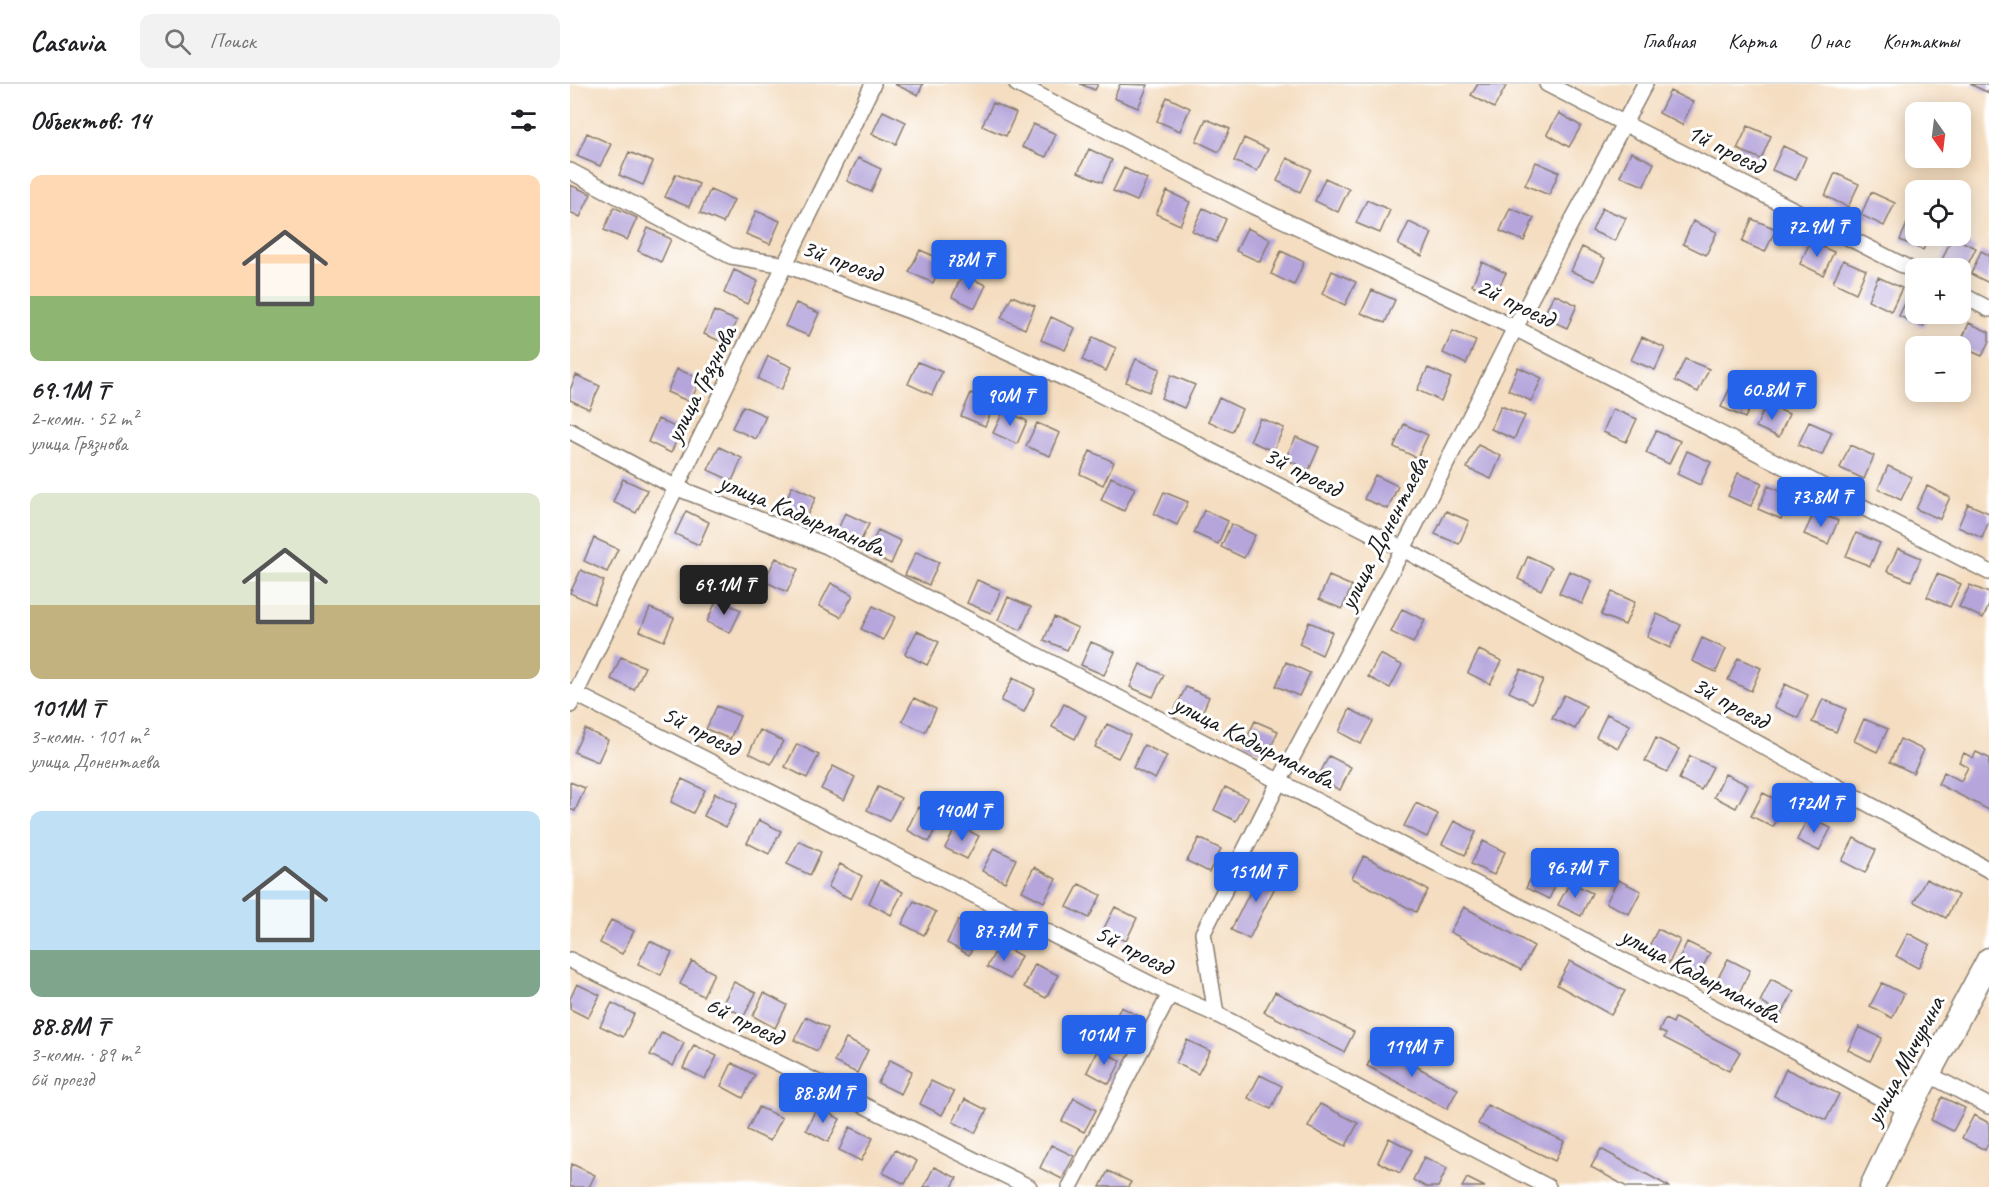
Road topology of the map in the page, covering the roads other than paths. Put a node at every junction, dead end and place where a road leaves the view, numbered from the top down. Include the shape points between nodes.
1 (873, 84) edge
2 (1017, 84) edge
3 (1547, 84) edge
4 (1645, 84) edge
5 (1625, 124) junction
6 (570, 171) edge
7 (786, 265) junction
8 (1905, 266) edge
9 (1971, 300) edge
10 (1989, 309) edge
11 (1515, 328) junction
12 (570, 431) edge
13 (675, 487) junction
14 (1403, 549) junction
15 (1989, 572) edge
16 (572, 696) edge
17 (1279, 782) junction
18 (1989, 870) edge
19 (570, 960) edge
20 (1989, 960) edge
21 (1170, 994) junction
22 (1216, 1014) junction
23 (1928, 1074) junction
24 (1989, 1106) edge
25 (1909, 1108) junction
26 (1029, 1187) edge
27 (1071, 1187) edge
28 (1548, 1187) edge
29 (1872, 1187) edge

1 - 7 street, улица Грязнова
2 - 11 street, 2й проезд via 1253,206
3 - 5 street, 1й проезд
4 - 5 street, улица Донентаева
5 - 8 street, 1й проезд
5 - 11 street, улица Донентаева
6 - 7 street, 3й проезд via 731,255
7 - 13 street, улица Грязнова
7 - 14 street, 3й проезд via 940,322 1093,391
9 - 10 street
11 - 14 street, улица Донентаева
11 - 15 street, 2й проезд
12 - 13 street, улица Кадырманова
13 - 16 street, улица Грязнова
13 - 17 street, улица Кадырманова via 827,546
14 - 17 street, улица Донентаева
14 - 18 street, 3й проезд
16 - 21 street, 5й проезд
17 - 22 street, улица Донентаева via 1203,933
17 - 25 street, улица Кадырманова via 1877,1096
19 - 26 street, 6й проезд
20 - 23 main road, улица Мичурина
21 - 22 street, 5й проезд
21 - 27 street
22 - 28 street, 5й проезд
23 - 24 street
23 - 25 main road, улица Мичурина
25 - 29 main road, улица Мичурина

